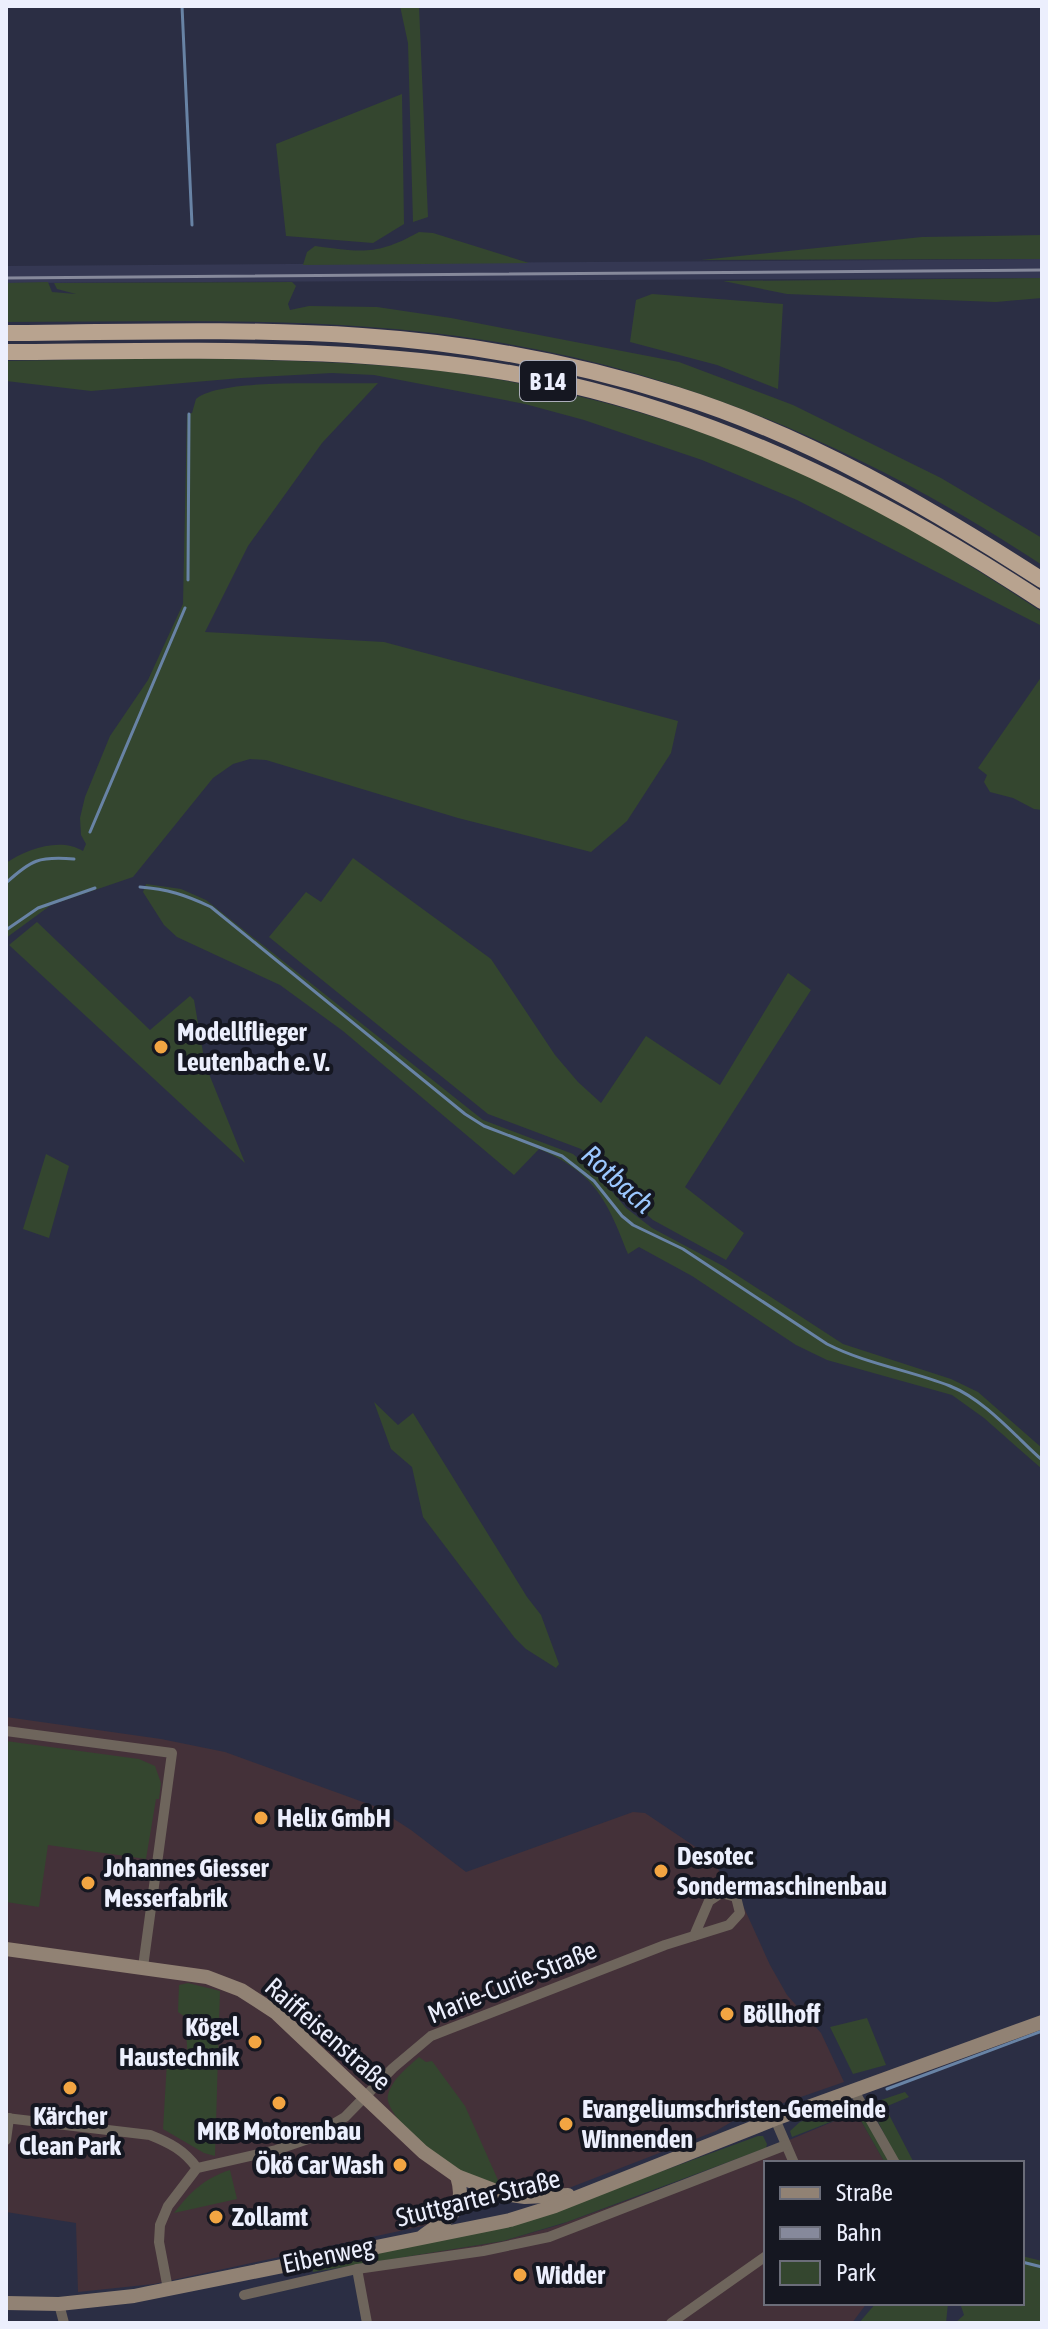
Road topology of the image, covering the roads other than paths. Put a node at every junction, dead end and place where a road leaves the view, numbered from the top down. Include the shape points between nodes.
1 (6, 333) edge
2 (6, 352) edge
3 (1042, 580) edge
4 (1042, 601) edge
5 (6, 1731) edge
6 (694, 1936) junction
7 (6, 1949) edge
8 (143, 1967) junction
9 (1042, 2022) edge
10 (853, 2089) junction
11 (365, 2098) junction
12 (8, 2118) edge
13 (775, 2119) junction
14 (6, 2140) edge
15 (786, 2145) junction
16 (793, 2161) edge
17 (894, 2161) edge
18 (197, 2168) junction
19 (457, 2176) junction
20 (596, 2190) junction
21 (419, 2239) junction
22 (764, 2257) edge
23 (357, 2269) junction
24 (168, 2289) junction
25 (244, 2295) dead end
26 (6, 2303) edge
27 (59, 2304) junction
28 (64, 2323) edge
29 (367, 2323) edge
30 (671, 2323) edge

1 - 3 highway, B 14 via 363,336 517,355 576,369 675,394 810,448 891,488
2 - 4 highway, B 14 via 284,351 472,368 564,384 682,417 809,467 909,519
5 - 8 street via 172,1753
6 - 6 street, Marie-Curie-Straße via 734,1922 740,1913 736,1897 712,1897
6 - 11 street, Marie-Curie-Straße via 431,2036
7 - 8 main road, Raiffeisenstraße
8 - 11 main road, Raiffeisenstraße via 207,1977 259,2000
9 - 10 main road, Stuttgarter Straße
10 - 13 main road, Stuttgarter Straße
10 - 17 street
11 - 18 street, Marie-Curie-Straße via 308,2139
11 - 19 main road, Raiffeisenstraße
12 - 14 street
12 - 18 street via 150,2135 172,2143
13 - 15 street
13 - 20 main road, Stuttgarter Straße
15 - 16 street
15 - 23 street, Eibenweg via 549,2237
18 - 24 street via 160,2225
19 - 20 main road, Raiffeisenstraße via 485,2189 525,2197
19 - 21 main road via 459,2206
20 - 21 main road, Stuttgarter Straße via 510,2220
21 - 24 main road, Stuttgarter Straße
22 - 30 street
23 - 25 street, Eibenweg
23 - 29 street
24 - 27 main road, Stuttgarter Straße
26 - 27 main road, Stuttgarter Straße
27 - 28 street

